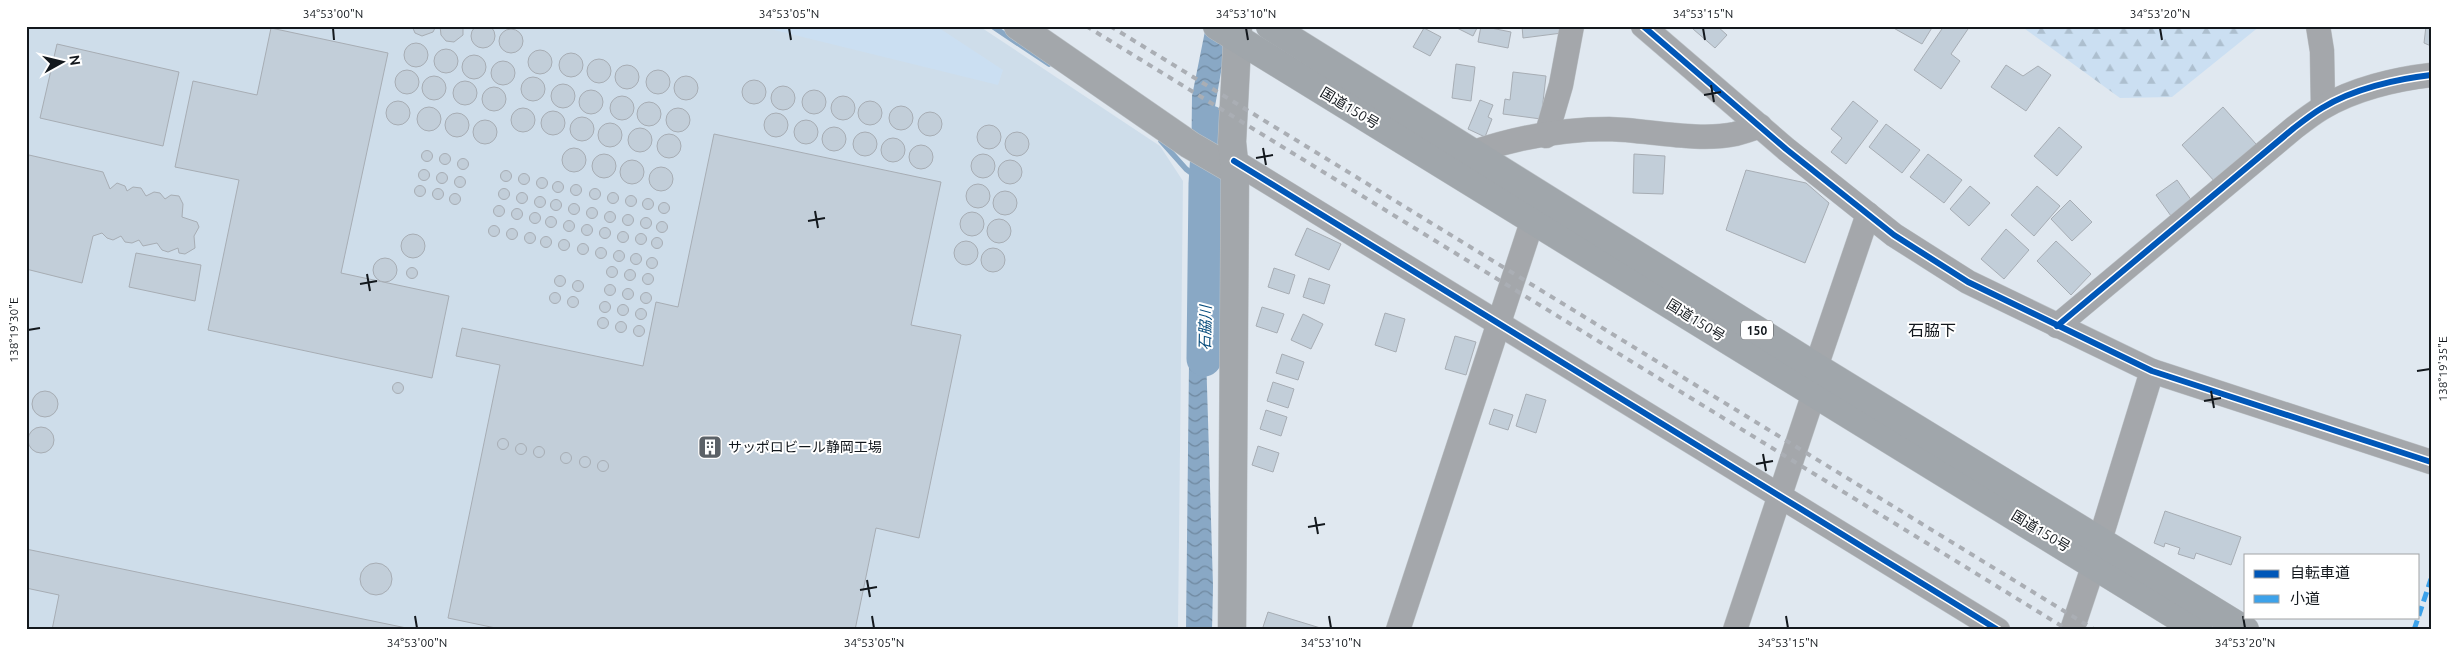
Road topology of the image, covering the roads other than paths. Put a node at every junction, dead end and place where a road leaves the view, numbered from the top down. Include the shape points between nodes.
1 (1018, 26) edge
2 (1270, 26) edge
3 (1572, 26) edge
4 (1643, 26) edge
5 (2318, 26) edge
6 (1231, 32) edge
7 (2431, 75) edge
8 (2323, 107) junction
9 (1760, 126) junction
10 (1546, 136) junction
11 (1474, 152) junction
12 (1234, 166) junction
13 (1868, 214) junction
14 (1533, 220) junction
15 (1498, 322) junction
16 (2057, 326) junction
17 (2152, 370) junction
18 (1815, 380) junction
19 (2431, 462) edge
20 (1779, 496) junction
21 (2097, 552) junction
22 (1232, 630) edge
23 (1398, 630) edge
24 (1735, 630) edge
25 (1998, 630) edge
26 (2072, 630) edge
27 (2199, 630) edge
28 (2245, 630) edge

1 - 12 street via 1190,145
2 - 11 highway, 国道150号 / 150
3 - 10 street via 1561,84
4 - 9 street
5 - 8 street
6 - 12 street
6 - 14 highway, 国道150号 / 150
7 - 8 street via 2348,95
8 - 16 street
9 - 10 street via 1734,135 1608,129
9 - 13 street
10 - 11 street via 1505,142
11 - 18 highway, 国道150号 / 150
12 - 15 street
12 - 22 street
13 - 16 street via 1894,235 1968,282
13 - 18 street
14 - 15 street
14 - 18 highway, 国道150号 / 150
15 - 20 street
15 - 23 street
16 - 17 street
17 - 19 street
17 - 21 street
18 - 20 street
18 - 21 highway, 国道150号 / 150
20 - 24 street
20 - 25 street
21 - 26 street
21 - 27 highway, 国道150号 / 150
21 - 28 highway, 国道150号 / 150

